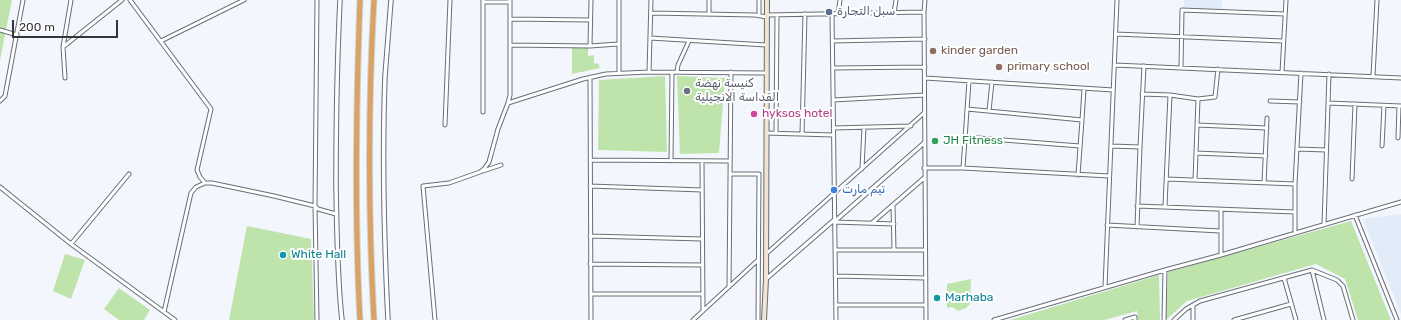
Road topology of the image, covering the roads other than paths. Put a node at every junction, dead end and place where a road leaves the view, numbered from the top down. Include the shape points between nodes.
1 (23, 0) edge
2 (71, 0) edge
3 (122, 0) edge
4 (130, 0) edge
5 (244, 0) edge
6 (317, 0) edge
7 (340, 0) edge
8 (360, 0) edge
9 (374, 0) edge
10 (391, 0) edge
11 (450, 0) edge
12 (590, 0) edge
13 (619, 0) edge
14 (651, 0) edge
15 (710, 0) edge
16 (759, 0) edge
17 (766, 0) edge
18 (840, 0) edge
19 (896, 0) edge
20 (925, 0) edge
21 (1117, 0) edge
22 (1286, 0) edge
23 (1377, 0) edge
24 (483, 1) edge
25 (510, 1) edge
26 (924, 12) junction
27 (651, 13) junction
28 (894, 13) junction
29 (709, 14) junction
30 (805, 14) junction
31 (832, 14) junction
32 (838, 14) junction
33 (1285, 14) junction
34 (777, 15) junction
35 (759, 16) junction
36 (767, 16) junction
37 (510, 19) junction
38 (590, 20) junction
39 (0, 30) edge
40 (1116, 34) junction
41 (17, 35) junction
42 (1181, 37) junction
43 (650, 38) junction
44 (925, 39) junction
45 (161, 41) junction
46 (688, 41) junction
47 (832, 41) junction
48 (1283, 41) junction
49 (618, 44) junction
50 (510, 45) junction
51 (766, 45) junction
52 (590, 46) junction
53 (63, 47) junction
54 (1115, 65) junction
55 (1144, 66) junction
56 (925, 67) junction
57 (833, 68) junction
58 (1181, 68) junction
59 (1218, 70) junction
60 (649, 72) junction
61 (672, 72) junction
62 (677, 72) junction
63 (730, 72) junction
64 (1282, 72) junction
65 (1401, 72) edge
66 (619, 73) junction
67 (766, 73) junction
68 (1301, 73) junction
69 (1329, 74) junction
70 (1373, 76) junction
71 (590, 77) junction
72 (65, 78) dead end
73 (925, 78) junction
74 (1401, 78) edge
75 (969, 81) junction
76 (992, 82) junction
77 (1084, 89) junction
78 (1113, 90) junction
79 (1142, 94) junction
80 (924, 95) junction
81 (1170, 95) junction
82 (1198, 99) junction
83 (833, 100) junction
84 (0, 101) edge
85 (1270, 101) dead end
86 (1300, 102) junction
87 (508, 103) junction
88 (1328, 103) junction
89 (1355, 104) junction
90 (1384, 106) junction
91 (1400, 106) edge
92 (967, 109) junction
93 (989, 111) junction
94 (483, 112) dead end
95 (925, 112) junction
96 (1267, 118) dead end
97 (1082, 120) junction
98 (445, 125) dead end
99 (1197, 125) junction
100 (911, 126) junction
101 (864, 127) junction
102 (833, 128) junction
103 (1267, 128) junction
104 (766, 133) junction
105 (776, 133) junction
106 (802, 134) junction
107 (833, 135) junction
108 (965, 137) junction
109 (1398, 138) dead end
110 (924, 143) junction
111 (1080, 146) junction
112 (1111, 146) junction
113 (1382, 146) dead end
114 (1140, 147) junction
115 (1297, 149) junction
116 (1326, 150) junction
117 (1196, 153) junction
118 (1266, 156) junction
119 (590, 160) junction
120 (671, 161) junction
121 (702, 161) junction
122 (730, 161) junction
123 (501, 165) dead end
124 (924, 168) junction
125 (963, 168) junction
126 (862, 169) junction
127 (482, 171) junction
128 (129, 174) dead end
129 (730, 174) junction
130 (1078, 175) junction
131 (1109, 176) junction
132 (924, 178) junction
133 (1167, 179) junction
134 (1352, 179) dead end
135 (1194, 180) junction
136 (1264, 182) junction
137 (205, 183) junction
138 (1295, 184) junction
139 (590, 186) junction
140 (0, 188) edge
141 (702, 190) junction
142 (834, 194) junction
143 (1401, 202) edge
144 (314, 206) junction
145 (893, 206) junction
146 (1138, 206) junction
147 (1165, 206) junction
148 (1221, 209) junction
149 (1295, 212) junction
150 (336, 214) junction
151 (1355, 216) junction
152 (834, 221) junction
153 (872, 223) junction
154 (894, 224) junction
155 (1107, 225) junction
156 (1324, 225) junction
157 (1137, 227) junction
158 (1220, 231) junction
159 (1295, 234) junction
160 (590, 236) junction
161 (702, 239) junction
162 (71, 244) junction
163 (835, 250) junction
164 (894, 250) junction
165 (925, 250) junction
166 (766, 254) junction
167 (1221, 255) junction
168 (758, 260) junction
169 (590, 264) junction
170 (702, 265) junction
171 (1165, 270) junction
172 (1312, 270) junction
173 (835, 276) junction
174 (926, 278) junction
175 (1284, 278) junction
176 (766, 279) junction
177 (729, 287) junction
178 (1105, 287) junction
179 (592, 294) junction
180 (702, 294) junction
181 (1292, 304) junction
182 (836, 305) junction
183 (926, 305) junction
184 (1193, 305) junction
185 (703, 311) junction
186 (164, 312) junction
187 (175, 320) edge
188 (317, 320) edge
189 (342, 320) edge
190 (360, 320) edge
191 (374, 320) edge
192 (388, 320) edge
193 (435, 320) edge
194 (591, 320) edge
195 (693, 320) edge
196 (758, 320) edge
197 (764, 320) edge
198 (836, 320) edge
199 (926, 320) edge
200 (994, 320) edge
201 (1124, 320) edge
202 (1135, 320) edge
203 (1164, 320) edge
204 (1174, 320) edge
205 (1193, 320) edge
206 (1234, 320) edge
207 (1296, 320) edge
208 (1324, 320) edge
209 (1353, 320) edge
210 (1397, 320) edge

1 - 41 street
2 - 53 street
3 - 53 street
4 - 45 street
5 - 45 street
6 - 144 street
7 - 150 street
8 - 190 highway via 356,159
9 - 191 highway via 369,202
10 - 192 street via 384,150
11 - 98 street
12 - 38 street
13 - 49 street
14 - 27 street
15 - 29 street
16 - 35 street
17 - 36 main road
18 - 32 street
19 - 28 street
20 - 26 street
21 - 40 street
22 - 33 street
23 - 70 street
24 - 25 street
24 - 94 street
25 - 37 street
26 - 28 street
26 - 44 street
27 - 29 street
27 - 43 street
28 - 32 street
29 - 35 street
30 - 31 street
30 - 34 street
30 - 106 street
31 - 32 street
31 - 47 street
33 - 42 street via 1182,10
33 - 48 street
34 - 36 street
34 - 105 street
35 - 36 street
36 - 51 main road
37 - 38 street
37 - 50 street
38 - 52 street
39 - 41 street
40 - 42 street
40 - 54 street
41 - 84 street via 5,96
42 - 48 street
42 - 58 street
43 - 46 street
43 - 60 street
44 - 47 street
44 - 56 street
45 - 137 street via 211,109 197,170
46 - 51 street
46 - 62 street
47 - 57 street
48 - 64 street
49 - 52 street
49 - 66 street
50 - 52 street
50 - 87 street via 511,86
51 - 67 main road
53 - 72 street
54 - 55 street
54 - 78 street
55 - 58 street
55 - 79 street
56 - 57 street
56 - 73 street
57 - 83 street
58 - 59 street
59 - 64 street
59 - 82 street via 1215,97
60 - 61 street
60 - 66 street
61 - 62 street
61 - 120 street
62 - 63 street
63 - 67 street
63 - 122 street
64 - 68 street
65 - 74 street
66 - 71 street
67 - 104 main road
68 - 69 street
68 - 86 street
69 - 70 street
69 - 88 street
70 - 74 street
71 - 87 street
71 - 119 street
73 - 75 street
73 - 80 street
75 - 76 street
75 - 92 street
76 - 77 street
76 - 93 street
77 - 78 street
77 - 97 street
78 - 112 street
79 - 81 street
79 - 114 street
80 - 83 street
80 - 95 street
81 - 82 street
81 - 133 street
82 - 99 street
83 - 102 street
85 - 86 street
86 - 115 street
87 - 127 street via 489,162
88 - 89 street
88 - 116 street
89 - 90 street
89 - 134 street
90 - 91 street
90 - 113 street
91 - 109 street
92 - 93 street
92 - 108 street
93 - 97 street
95 - 100 street
95 - 110 street
96 - 103 street
97 - 111 street
99 - 103 street
99 - 117 street
100 - 101 street
100 - 126 street
101 - 102 street
101 - 126 street
102 - 107 street
103 - 118 street
104 - 105 street
104 - 166 main road
105 - 106 street
106 - 107 street
107 - 142 street
108 - 111 street
108 - 125 street
110 - 124 street
110 - 152 street
111 - 130 street
112 - 114 street
112 - 131 street
114 - 146 street
115 - 116 street
115 - 138 street
116 - 156 street
117 - 118 street
117 - 135 street
118 - 136 street
119 - 120 street
119 - 139 street
120 - 121 street
121 - 122 street
121 - 141 street
122 - 129 street
123 - 127 street
124 - 125 street
124 - 132 street
125 - 130 street
126 - 142 street
127 - 193 street via 448,183 424,186
128 - 162 street
129 - 168 street via 759,174
129 - 177 street
130 - 131 street
131 - 155 street
132 - 145 street
132 - 165 street
133 - 135 street
133 - 147 street
135 - 136 street
136 - 138 street
137 - 144 street
137 - 186 street via 191,193
138 - 149 street
139 - 141 street
139 - 160 street
140 - 162 street
141 - 161 street
142 - 152 street
142 - 166 street
143 - 151 street
144 - 150 street
144 - 188 street
145 - 153 street
145 - 154 street
146 - 147 street
146 - 157 street
147 - 148 street
148 - 149 street
148 - 158 street
149 - 159 street
150 - 189 street
151 - 156 street
151 - 210 street
152 - 153 street
152 - 163 street
152 - 176 street
153 - 154 street
154 - 164 street
155 - 157 street
155 - 178 street
156 - 159 street
157 - 158 street
158 - 167 street
159 - 167 street
160 - 161 street
160 - 169 street
161 - 170 street
162 - 186 street
163 - 164 street
163 - 173 street
164 - 165 street
165 - 174 street
166 - 176 main road
167 - 171 street
168 - 177 street
168 - 196 street
169 - 170 street
169 - 179 street
170 - 180 street
171 - 178 street
171 - 203 street
172 - 175 street
172 - 208 street
172 - 209 street via 1337,280 1343,286
173 - 174 street
173 - 182 street
174 - 183 street
175 - 181 street
175 - 184 street
176 - 197 main road
177 - 185 street
178 - 200 street
179 - 180 street
179 - 194 street
180 - 185 street
181 - 206 street
181 - 207 street
182 - 183 street
182 - 198 street
183 - 199 street
184 - 204 street
184 - 205 street
185 - 195 street
186 - 187 street
201 - 202 street via 1135,317

